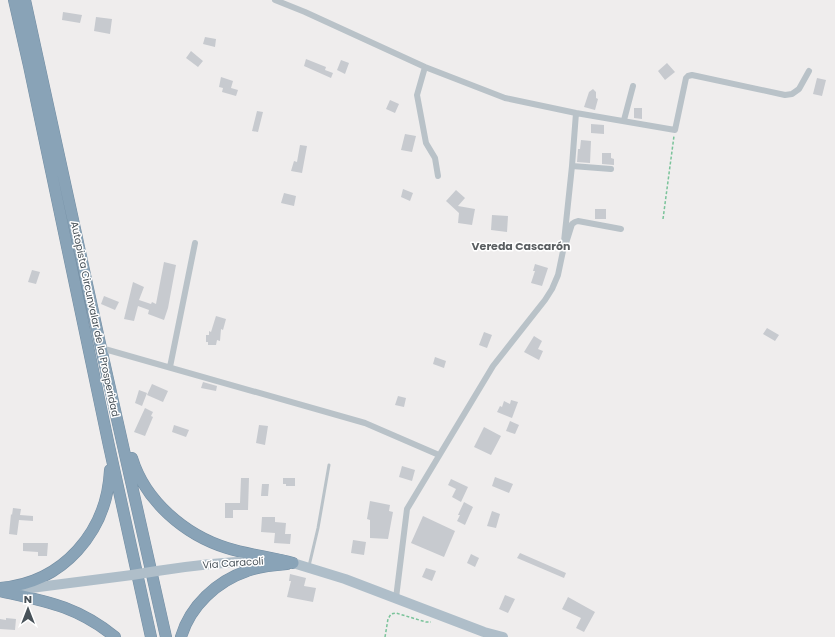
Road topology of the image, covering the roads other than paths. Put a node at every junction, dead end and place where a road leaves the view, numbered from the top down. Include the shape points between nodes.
1 (14, 0) edge
2 (25, 0) edge
3 (274, 0) edge
4 (425, 67) junction
5 (809, 71) dead end
6 (633, 86) dead end
7 (576, 113) junction
8 (624, 120) junction
9 (572, 166) junction
10 (611, 169) dead end
11 (438, 176) dead end
12 (621, 229) dead end
13 (195, 243) dead end
14 (563, 251) junction
15 (101, 348) junction
16 (170, 367) junction
17 (111, 391) junction
18 (109, 446) junction
19 (439, 455) junction
20 (329, 465) dead end
21 (293, 563) junction
22 (309, 568) junction
23 (0, 589) edge
24 (396, 598) junction
25 (115, 637) edge
26 (151, 637) edge
27 (166, 637) edge
28 (181, 637) edge
29 (503, 637) edge

1 - 18 highway, Autopista Circunvalar de la Prosperidad
2 - 15 highway, Autopista Circunvalar de la Prosperidad
3 - 4 street
4 - 7 street via 505,98
4 - 11 street via 417,95 426,142 435,158
5 - 8 street via 799,89 792,94 688,76 675,130
6 - 8 street
7 - 8 street
7 - 9 street
9 - 10 street
9 - 14 street
12 - 14 street via 574,222
13 - 16 street
14 - 19 street via 552,289 493,366
15 - 16 street
15 - 17 highway, Autopista Circunvalar de la Prosperidad
16 - 19 street via 365,422
17 - 21 highway via 134,463 152,496 163,509 187,529 209,542
17 - 27 highway, Autopista Circunvalar de la Prosperidad
18 - 23 highway via 110,484 98,521 88,538 61,565 45,575
18 - 26 highway, Autopista Circunvalar de la Prosperidad
19 - 24 street via 407,509
20 - 22 lane
21 - 22 main road, Vía Caracolí
21 - 23 main road, Vía Caracolí, bridge via 248,560 23,589
21 - 28 highway via 246,571 219,585 196,607
22 - 24 main road, Vía Caracolí
23 - 25 highway via 80,613
24 - 29 main road, Vía Caracolí

